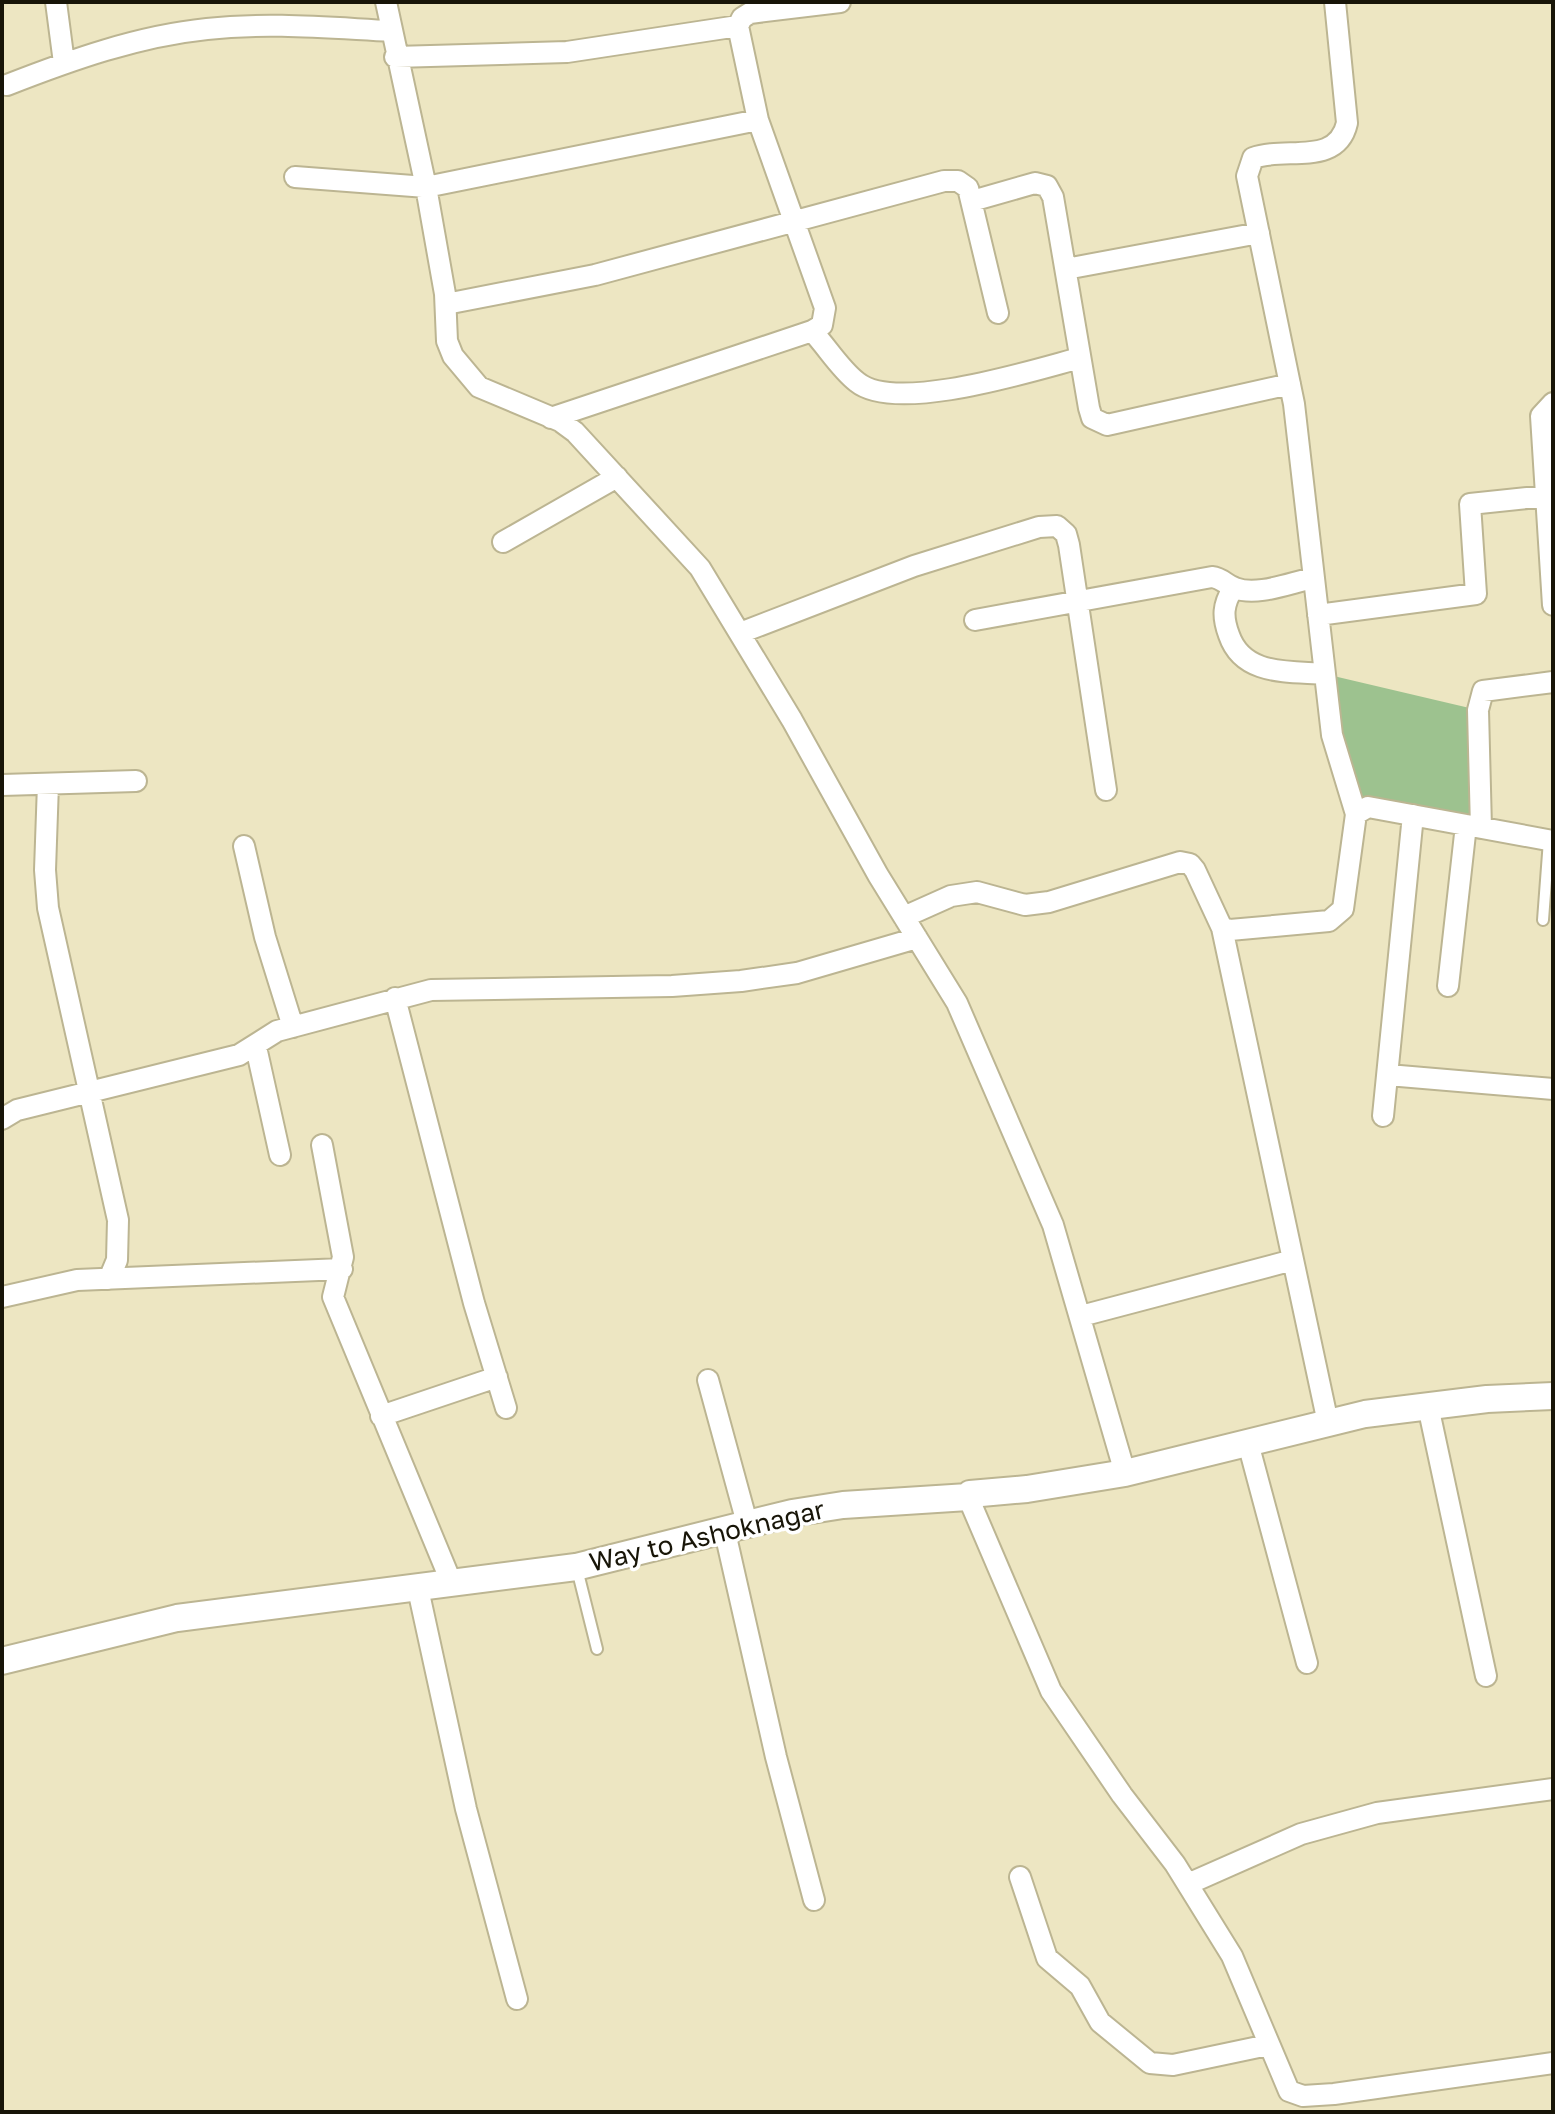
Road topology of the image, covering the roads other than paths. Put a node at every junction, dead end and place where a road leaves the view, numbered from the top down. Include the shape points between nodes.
1 (56, 2) edge
2 (386, 2) edge
3 (840, 2) edge
4 (1335, 2) edge
5 (740, 15) edge
6 (391, 31) junction
7 (395, 57) junction
8 (64, 63) junction
9 (7, 85) dead end
10 (758, 120) junction
11 (295, 177) dead end
12 (426, 187) junction
13 (972, 201) junction
14 (794, 223) junction
15 (1259, 233) junction
16 (1066, 269) junction
17 (446, 304) junction
18 (998, 313) dead end
19 (812, 331) junction
20 (1080, 358) junction
21 (1290, 384) junction
22 (1553, 403) edge
23 (551, 418) junction
24 (617, 477) junction
25 (1546, 496) junction
26 (503, 542) dead end
27 (1314, 578) junction
28 (1233, 588) junction
29 (1074, 602) junction
30 (1553, 605) edge
31 (1318, 615) junction
32 (975, 620) dead end
33 (740, 633) junction
34 (1325, 674) junction
35 (1553, 682) edge
36 (136, 781) dead end
37 (48, 784) junction
38 (2, 785) edge
39 (1106, 790) dead end
40 (1356, 814) junction
41 (1413, 815) junction
42 (1473, 826) junction
43 (1551, 841) edge
44 (244, 846) dead end
45 (904, 917) junction
46 (1543, 920) dead end
47 (1222, 928) junction
48 (917, 938) junction
49 (1448, 986) dead end
50 (395, 998) junction
51 (293, 1027) junction
52 (256, 1047) junction
53 (1388, 1075) junction
54 (1553, 1089) edge
55 (89, 1093) junction
56 (1383, 1116) dead end
57 (2, 1119) edge
58 (322, 1145) dead end
59 (280, 1155) dead end
60 (1293, 1260) junction
61 (342, 1269) junction
62 (109, 1279) junction
63 (2, 1297) edge
64 (1081, 1316) junction
65 (497, 1377) junction
66 (708, 1380) dead end
67 (1553, 1396) edge
68 (1428, 1406) junction
69 (506, 1408) dead end
70 (381, 1416) junction
71 (1328, 1423) junction
72 (1248, 1443) junction
73 (1125, 1473) junction
74 (968, 1497) junction
75 (736, 1525) junction
76 (576, 1567) junction
77 (452, 1584) junction
78 (418, 1589) junction
79 (597, 1649) dead end
80 (2, 1661) edge
81 (1307, 1663) dead end
82 (1486, 1676) dead end
83 (1553, 1789) edge
84 (1020, 1877) dead end
85 (1188, 1884) junction
86 (814, 1900) dead end
87 (517, 1999) dead end
88 (1268, 2045) junction
89 (1553, 2063) edge

1 - 8 street
2 - 6 street
3 - 5 street
4 - 15 street via 1344,138 1322,151 1253,158 1247,176
5 - 7 street via 567,52
5 - 10 street
6 - 7 street
6 - 8 street via 206,29 134,42
7 - 12 street
8 - 9 street
10 - 12 street
10 - 14 street
11 - 12 street
12 - 17 street
13 - 14 street via 968,188 944,181
13 - 16 street via 1035,183 1047,186
13 - 18 street
14 - 17 street via 595,275
14 - 19 street via 825,308 822,325
15 - 16 street
15 - 21 street
16 - 20 street
17 - 23 street via 447,341 462,370 479,387
19 - 20 street via 858,383 880,390 956,389
19 - 23 street
20 - 21 street via 1092,418 1107,425
21 - 27 street
22 - 25 street via 1541,416
23 - 24 street via 575,432
24 - 26 street
24 - 33 street via 700,568
25 - 30 street
25 - 31 street via 1470,504 1476,594
27 - 28 street via 1255,590
27 - 31 street
28 - 29 street via 1212,577
28 - 34 street via 1223,618 1233,647 1246,661 1262,668
29 - 32 street
29 - 33 street via 1066,534 1057,526 1039,527 914,566
29 - 39 street
31 - 34 street
33 - 45 street
34 - 40 street via 1332,735
35 - 42 street via 1483,691
36 - 37 street
37 - 38 street
37 - 55 street via 48,908
40 - 41 street via 1368,807
40 - 47 street via 1338,916 1329,921
41 - 42 street
41 - 53 street
42 - 43 street
42 - 49 street
43 - 46 lane
44 - 51 street
45 - 47 street via 951,896 977,892 1025,905 1049,902 1180,862 1195,870
45 - 48 street
47 - 60 street
48 - 50 street via 797,973 741,981 431,990
48 - 64 street via 973,1037 1053,1225
50 - 51 street
50 - 65 street
51 - 52 street via 277,1031
52 - 55 street
52 - 59 street
53 - 54 street
53 - 56 street
55 - 57 street via 17,1110
55 - 62 street via 118,1220 117,1260
58 - 61 street
60 - 64 street
60 - 71 street
61 - 62 street
61 - 70 street via 333,1297
62 - 63 street via 77,1280
64 - 73 street
65 - 69 street
65 - 70 street
66 - 75 street
67 - 68 street, Way to Ashoknagar
68 - 71 street, Way to Ashoknagar
68 - 82 street
70 - 77 street
71 - 72 street, Way to Ashoknagar
72 - 73 street, Way to Ashoknagar
72 - 81 street
73 - 74 street, Way to Ashoknagar
74 - 75 street, Way to Ashoknagar via 843,1505
74 - 85 street via 1051,1691
75 - 76 street, Way to Ashoknagar
75 - 86 street via 776,1757
76 - 77 street, Way to Ashoknagar
76 - 79 lane
77 - 78 street, Way to Ashoknagar
78 - 80 street, Way to Ashoknagar via 177,1618
78 - 87 street via 466,1809
83 - 85 street via 1377,1813 1301,1834
84 - 88 street via 1047,1958 1080,1986 1100,2022 1150,2063 1173,2065
85 - 88 street via 1232,1956
88 - 89 street via 1283,2084 1303,2096

